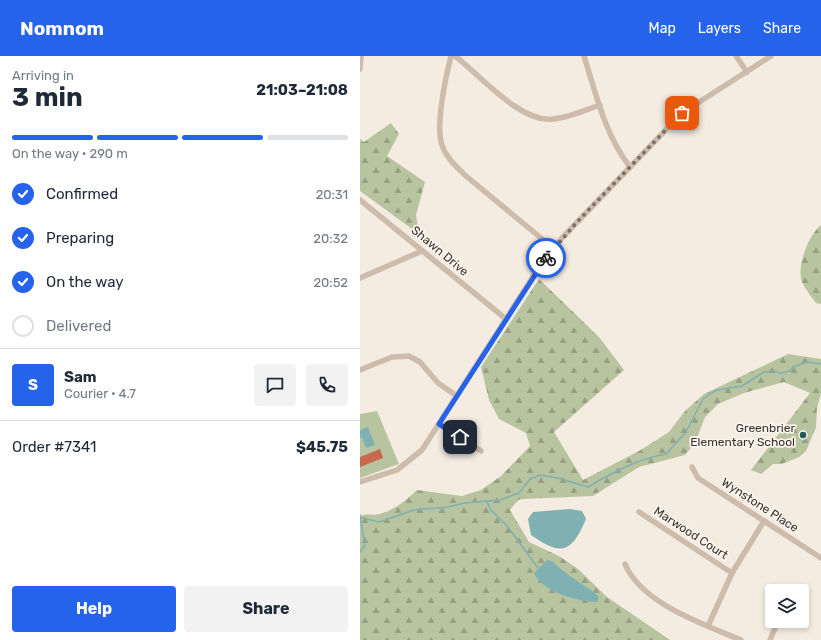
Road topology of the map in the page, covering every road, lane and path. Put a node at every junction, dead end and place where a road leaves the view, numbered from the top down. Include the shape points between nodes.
1 (361, 56) edge
2 (453, 56) edge
3 (584, 56) edge
4 (736, 56) edge
5 (771, 56) edge
6 (360, 69) edge
7 (747, 72) junction
8 (600, 105) junction
9 (630, 167) junction
10 (360, 200) edge
11 (553, 248) junction
12 (422, 251) junction
13 (360, 278) edge
14 (506, 319) junction
15 (360, 370) edge
16 (457, 396) junction
17 (439, 424) junction
18 (481, 451) dead end
19 (692, 467) dead end
20 (360, 482) edge
21 (639, 512) dead end
22 (764, 521) junction
23 (821, 558) edge
24 (625, 564) dead end
25 (732, 573) junction
26 (708, 626) junction
27 (775, 628) edge
28 (741, 640) edge
29 (770, 640) edge

1 - 6 street
2 - 8 street via 517,108 534,117 557,119
2 - 11 street via 440,126 440,139 444,151 466,176
3 - 8 street
4 - 7 street
5 - 7 street
7 - 9 street via 682,113
8 - 9 street via 611,136
9 - 11 street
10 - 12 street, Shawn Drive
11 - 14 street
12 - 13 street
12 - 14 street, Shawn Drive
14 - 16 street
15 - 16 street via 392,357 409,356 420,362 438,382
16 - 17 street
17 - 18 street
17 - 20 street via 422,450 405,465
19 - 22 street, Wynstone Place via 698,478
21 - 25 street, Marwood Court
22 - 23 street, Wynstone Place
22 - 25 street
24 - 26 street via 636,582 670,610
25 - 26 street
26 - 28 street
27 - 29 street

